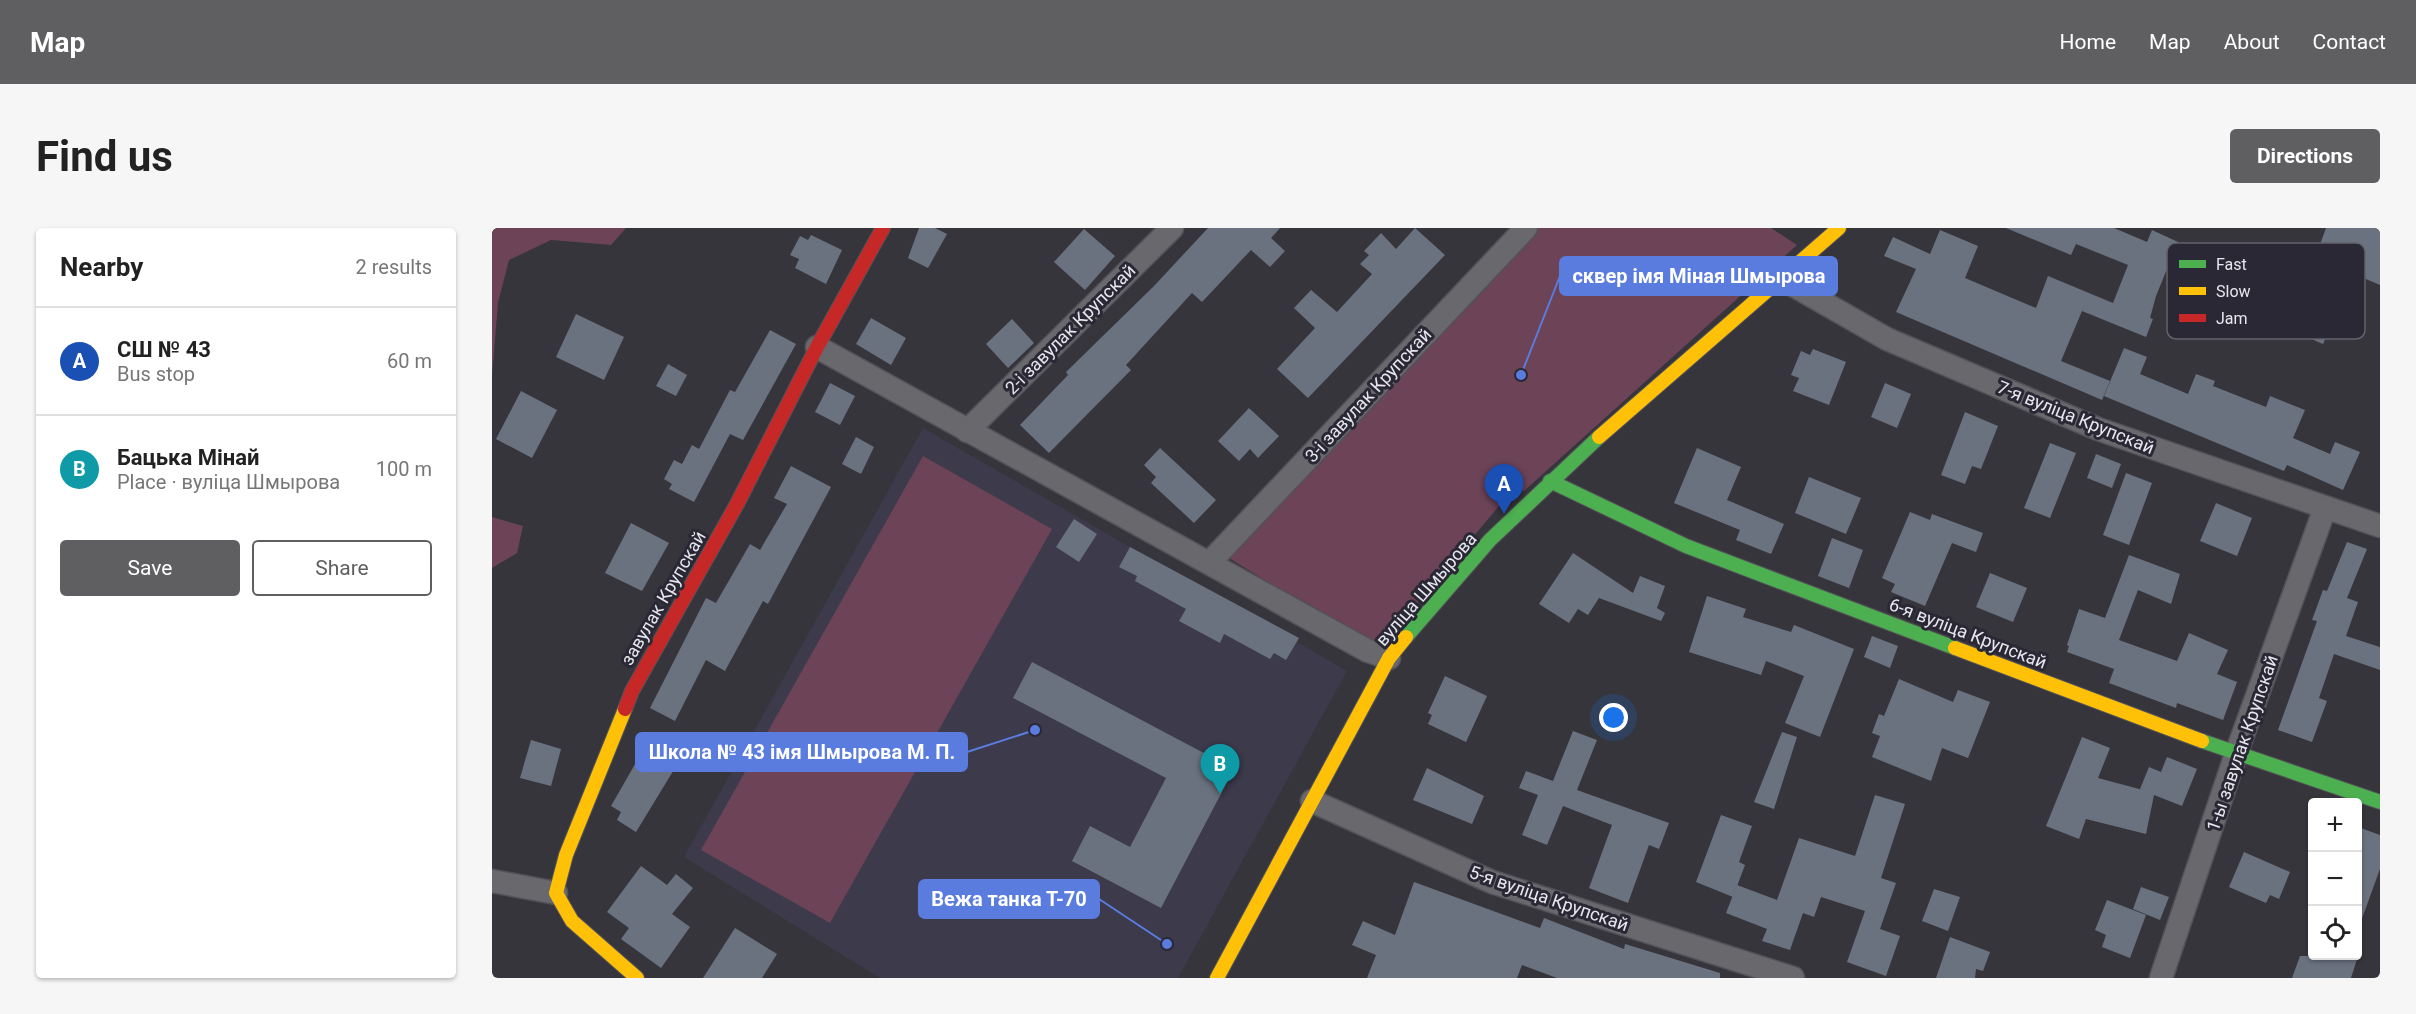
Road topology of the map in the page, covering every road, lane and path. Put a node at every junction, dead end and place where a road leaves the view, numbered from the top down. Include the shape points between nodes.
1 (883, 228) edge
2 (1172, 228) edge
3 (1526, 228) edge
4 (1826, 231) edge
5 (1784, 280) junction
6 (817, 347) junction
7 (967, 431) junction
8 (1550, 481) junction
9 (2325, 508) junction
10 (2380, 526) edge
11 (1210, 562) junction
12 (1389, 658) junction
13 (2236, 754) junction
14 (1312, 801) junction
15 (2380, 802) edge
16 (492, 881) edge
17 (556, 893) junction
18 (637, 978) edge
19 (1217, 978) edge
20 (1793, 978) edge
21 (2161, 978) edge

1 - 6 street, завулак Крупскай
2 - 7 street, 2-і завулак Крупскай
3 - 11 street, 3-і завулак Крупскай
4 - 5 street, вуліца Шмырова
5 - 8 street, вуліца Шмырова
5 - 9 street, 7-я вуліца Крупскай via 1887,339 2077,420
6 - 7 street
6 - 17 street, завулак Крупскай via 737,504 632,691 566,855
7 - 11 street
8 - 12 street, вуліца Шмырова via 1435,601
8 - 13 street, 6-я вуліца Крупскай via 1686,546
9 - 10 street, 7-я вуліца Крупскай
9 - 13 street, 1-ы завулак Крупскай
11 - 12 street via 1368,651
12 - 14 street, вуліца Шмырова
13 - 15 street, 6-я вуліца Крупскай
13 - 21 street, 1-ы завулак Крупскай
14 - 19 street, вуліца Шмырова
14 - 20 street, 5-я вуліца Крупскай via 1492,882
16 - 17 street
17 - 18 street via 572,921

